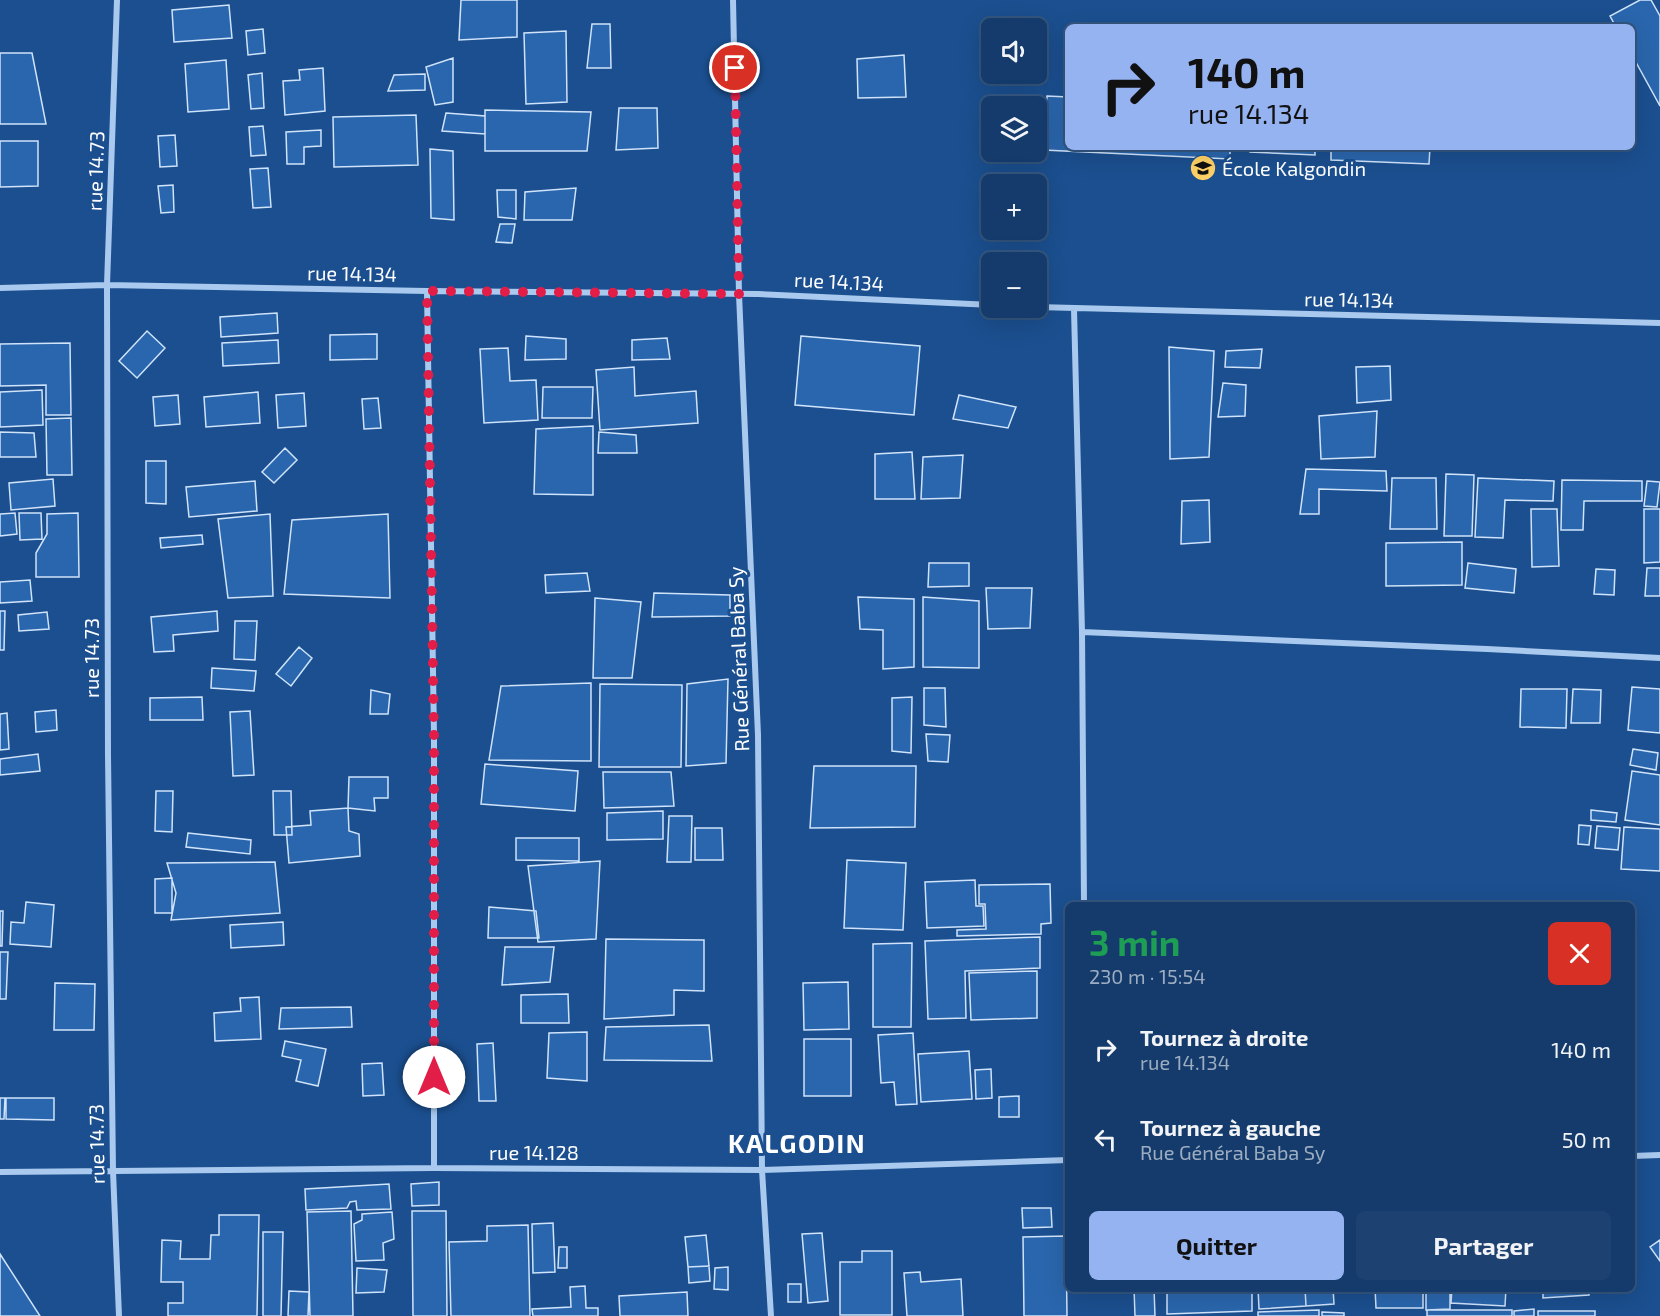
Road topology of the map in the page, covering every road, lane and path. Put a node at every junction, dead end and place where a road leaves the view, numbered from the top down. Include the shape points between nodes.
1 (117, 0) edge
2 (733, 0) edge
3 (107, 285) junction
4 (0, 288) edge
5 (427, 291) junction
6 (739, 294) junction
7 (981, 305) edge
8 (1047, 308) edge
9 (1074, 309) junction
10 (1660, 323) edge
11 (1082, 632) junction
12 (1660, 658) edge
13 (1084, 902) edge
14 (1660, 1155) edge
15 (1635, 1156) edge
16 (1065, 1160) edge
17 (434, 1168) junction
18 (762, 1170) junction
19 (113, 1171) junction
20 (0, 1172) edge
21 (119, 1316) edge
22 (771, 1316) edge

1 - 3 street, rue 14.73
2 - 6 street, Rue Général Baba Sy
3 - 4 street, rue 14.134
3 - 5 street, rue 14.134
3 - 19 street, rue 14.73
5 - 6 street, rue 14.134
5 - 17 street via 434,735
6 - 7 street, rue 14.134
6 - 18 street, Rue Général Baba Sy via 758,735
8 - 9 street, rue 14.134
9 - 10 street, rue 14.134
9 - 11 street
11 - 12 street
11 - 13 street
14 - 15 street
16 - 18 street, rue 14.128
17 - 18 street, rue 14.128
17 - 19 street, rue 14.128
18 - 22 street, Rue Général Baba Sy
19 - 20 street, rue 14.128
19 - 21 street, rue 14.73

